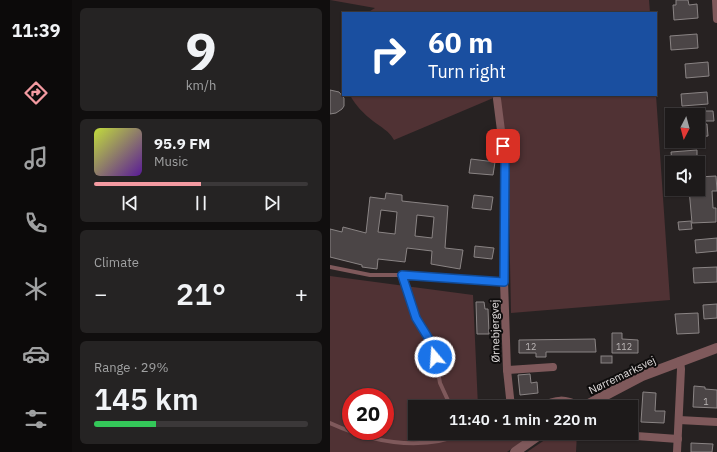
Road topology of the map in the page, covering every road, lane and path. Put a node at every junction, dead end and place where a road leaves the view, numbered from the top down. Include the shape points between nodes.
1 (716, 0) edge
2 (717, 19) edge
3 (497, 99) dead end
4 (330, 267) edge
5 (402, 275) junction
6 (504, 282) junction
7 (717, 348) edge
8 (680, 361) junction
9 (553, 367) dead end
10 (507, 370) junction
11 (448, 400) edge
12 (510, 400) edge
13 (596, 400) edge
14 (679, 420) junction
15 (717, 422) edge
16 (330, 423) edge
17 (638, 436) edge
18 (678, 439) junction
19 (453, 440) edge
20 (532, 440) edge
21 (515, 452) edge
22 (677, 452) edge

1 - 2 street
3 - 6 street, Ørnebjergvej via 505,162
4 - 5 lane via 370,275
5 - 6 lane
5 - 11 lane via 416,318 432,344 440,383
6 - 10 street, Ørnebjergvej
7 - 8 street, Nørremarksvej
8 - 13 street, Nørremarksvej via 642,376
8 - 14 street
9 - 10 street, Ørnebjergvej
10 - 12 street, Ørnebjergvej
14 - 15 street
14 - 18 street
16 - 19 lane via 386,444 408,446
17 - 18 street
18 - 22 street
20 - 21 street

